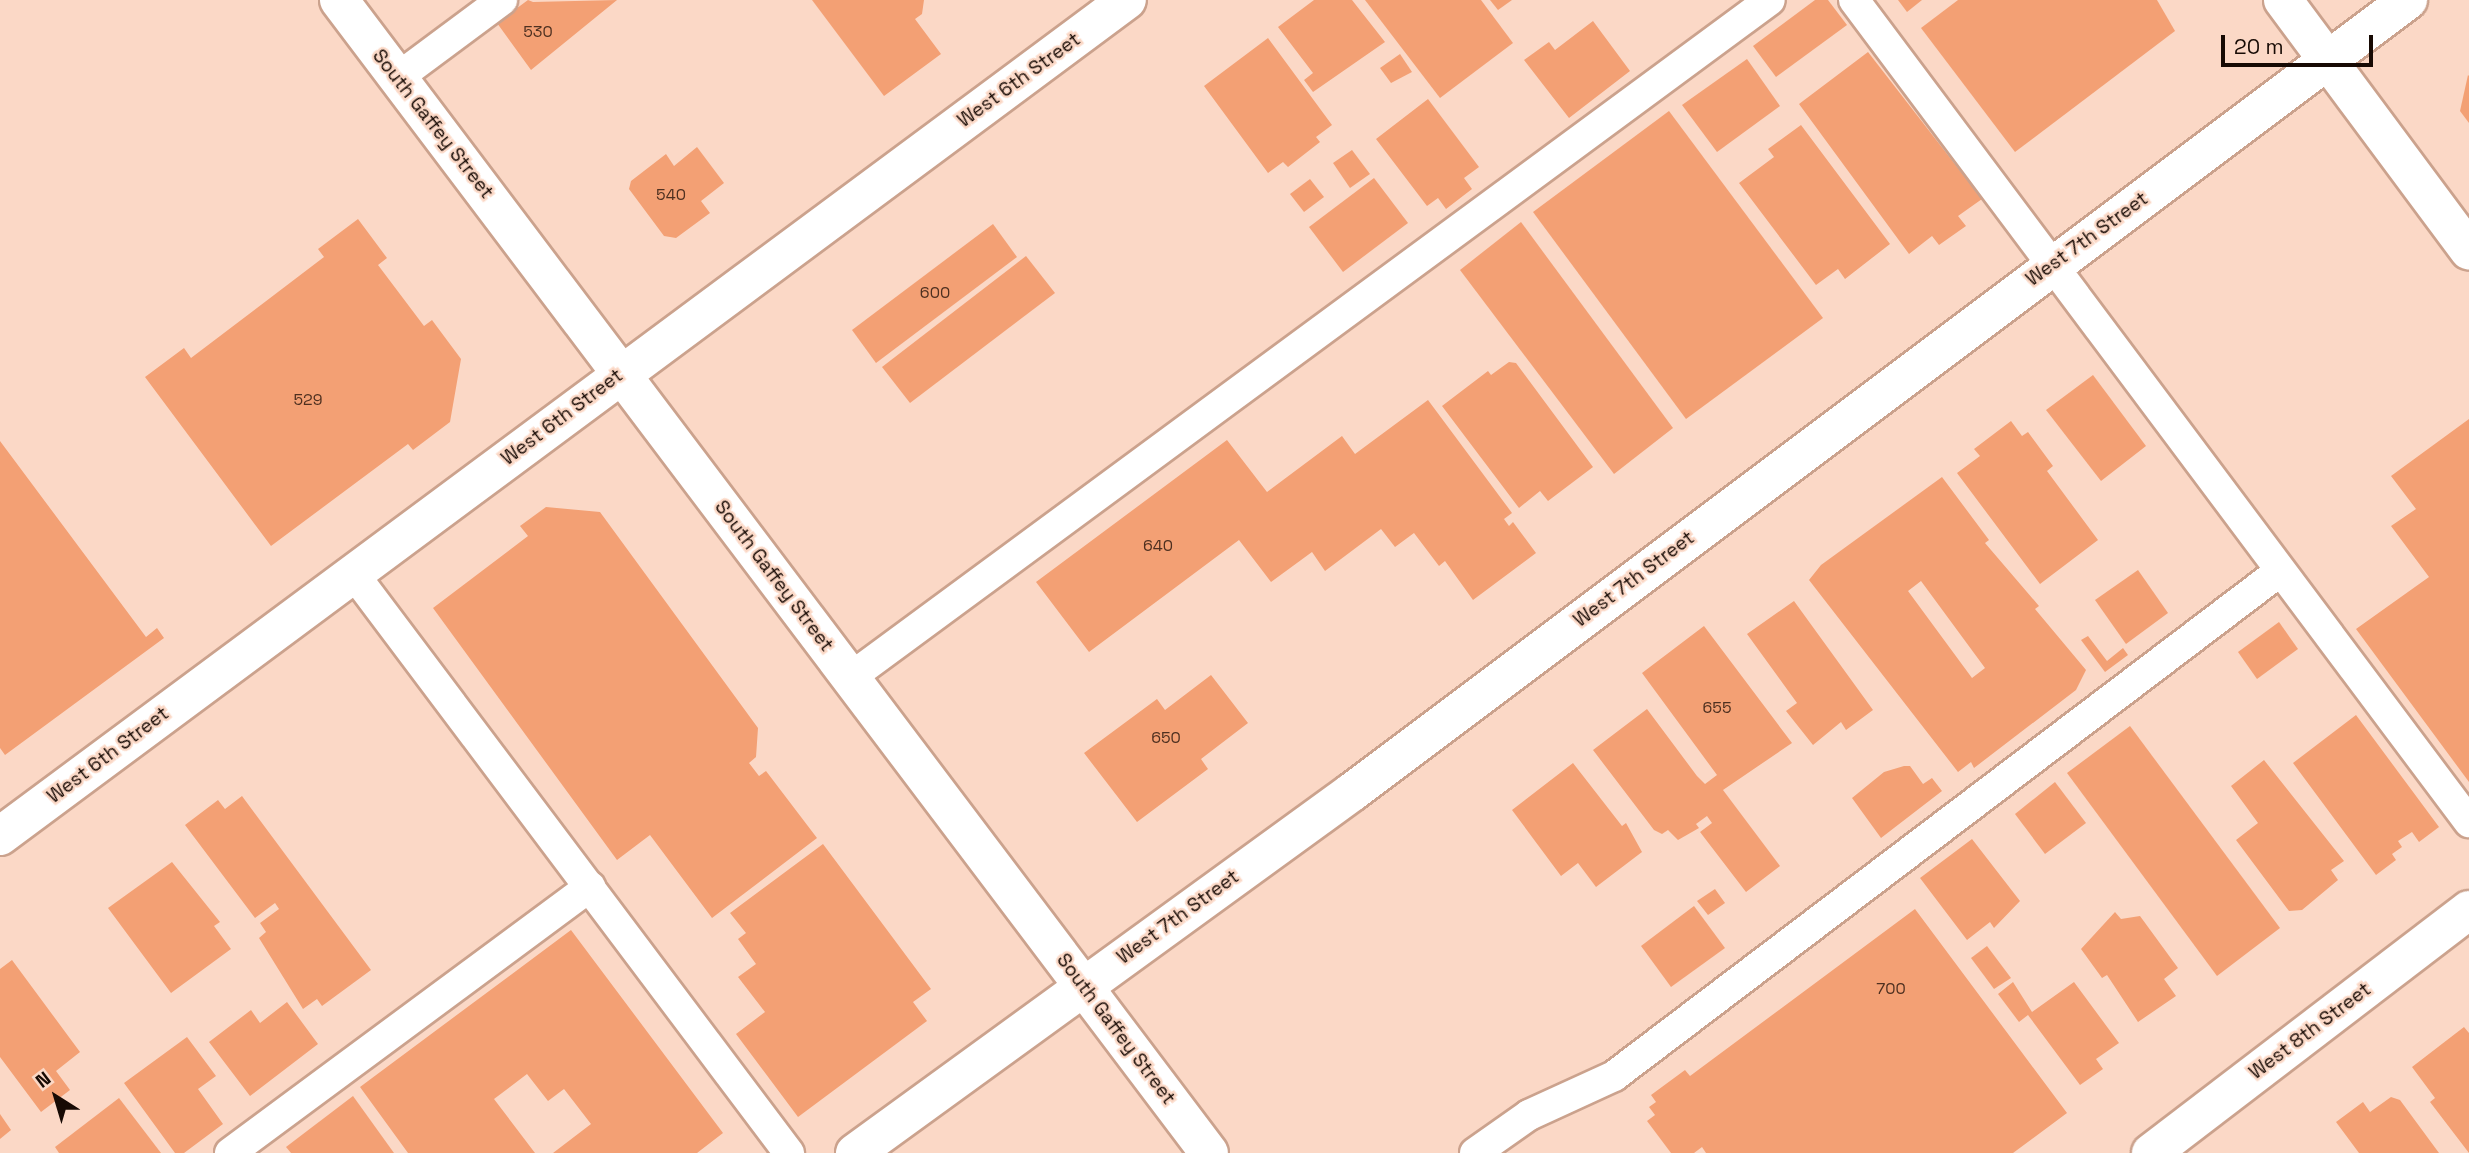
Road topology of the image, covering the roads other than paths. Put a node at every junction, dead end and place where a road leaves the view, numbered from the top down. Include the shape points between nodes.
1 (339, 0) edge
2 (502, 0) edge
3 (1127, 0) edge
4 (1770, 0) edge
5 (1854, 0) edge
6 (2283, 0) edge
7 (2408, 0) edge
8 (2327, 60) junction
9 (397, 78) junction
10 (2469, 250) edge
11 (2050, 264) junction
12 (619, 374) junction
13 (2279, 572) junction
14 (353, 573) junction
15 (851, 677) junction
16 (2469, 822) edge
17 (0, 836) edge
18 (590, 887) junction
19 (2469, 910) edge
20 (1083, 985) junction
21 (230, 1153) edge
22 (789, 1153) edge
23 (855, 1153) edge
24 (1209, 1153) edge
25 (1475, 1153) edge
26 (2151, 1153) edge

1 - 9 street, South Gaffey Street
2 - 9 lane
3 - 12 street, West 6th Street
4 - 15 lane
5 - 11 lane
6 - 8 street
7 - 8 street, West 7th Street
8 - 10 street
8 - 11 street, West 7th Street
9 - 12 street, South Gaffey Street
11 - 13 lane
11 - 20 street, West 7th Street via 1352,792
12 - 14 street, West 6th Street
12 - 15 street, South Gaffey Street
13 - 16 lane
13 - 25 lane via 1614,1076 1529,1115
14 - 17 street, West 6th Street
14 - 18 lane
15 - 20 street, South Gaffey Street
18 - 21 lane
18 - 22 lane
19 - 26 street, West 8th Street
20 - 23 street, West 7th Street
20 - 24 street, South Gaffey Street

